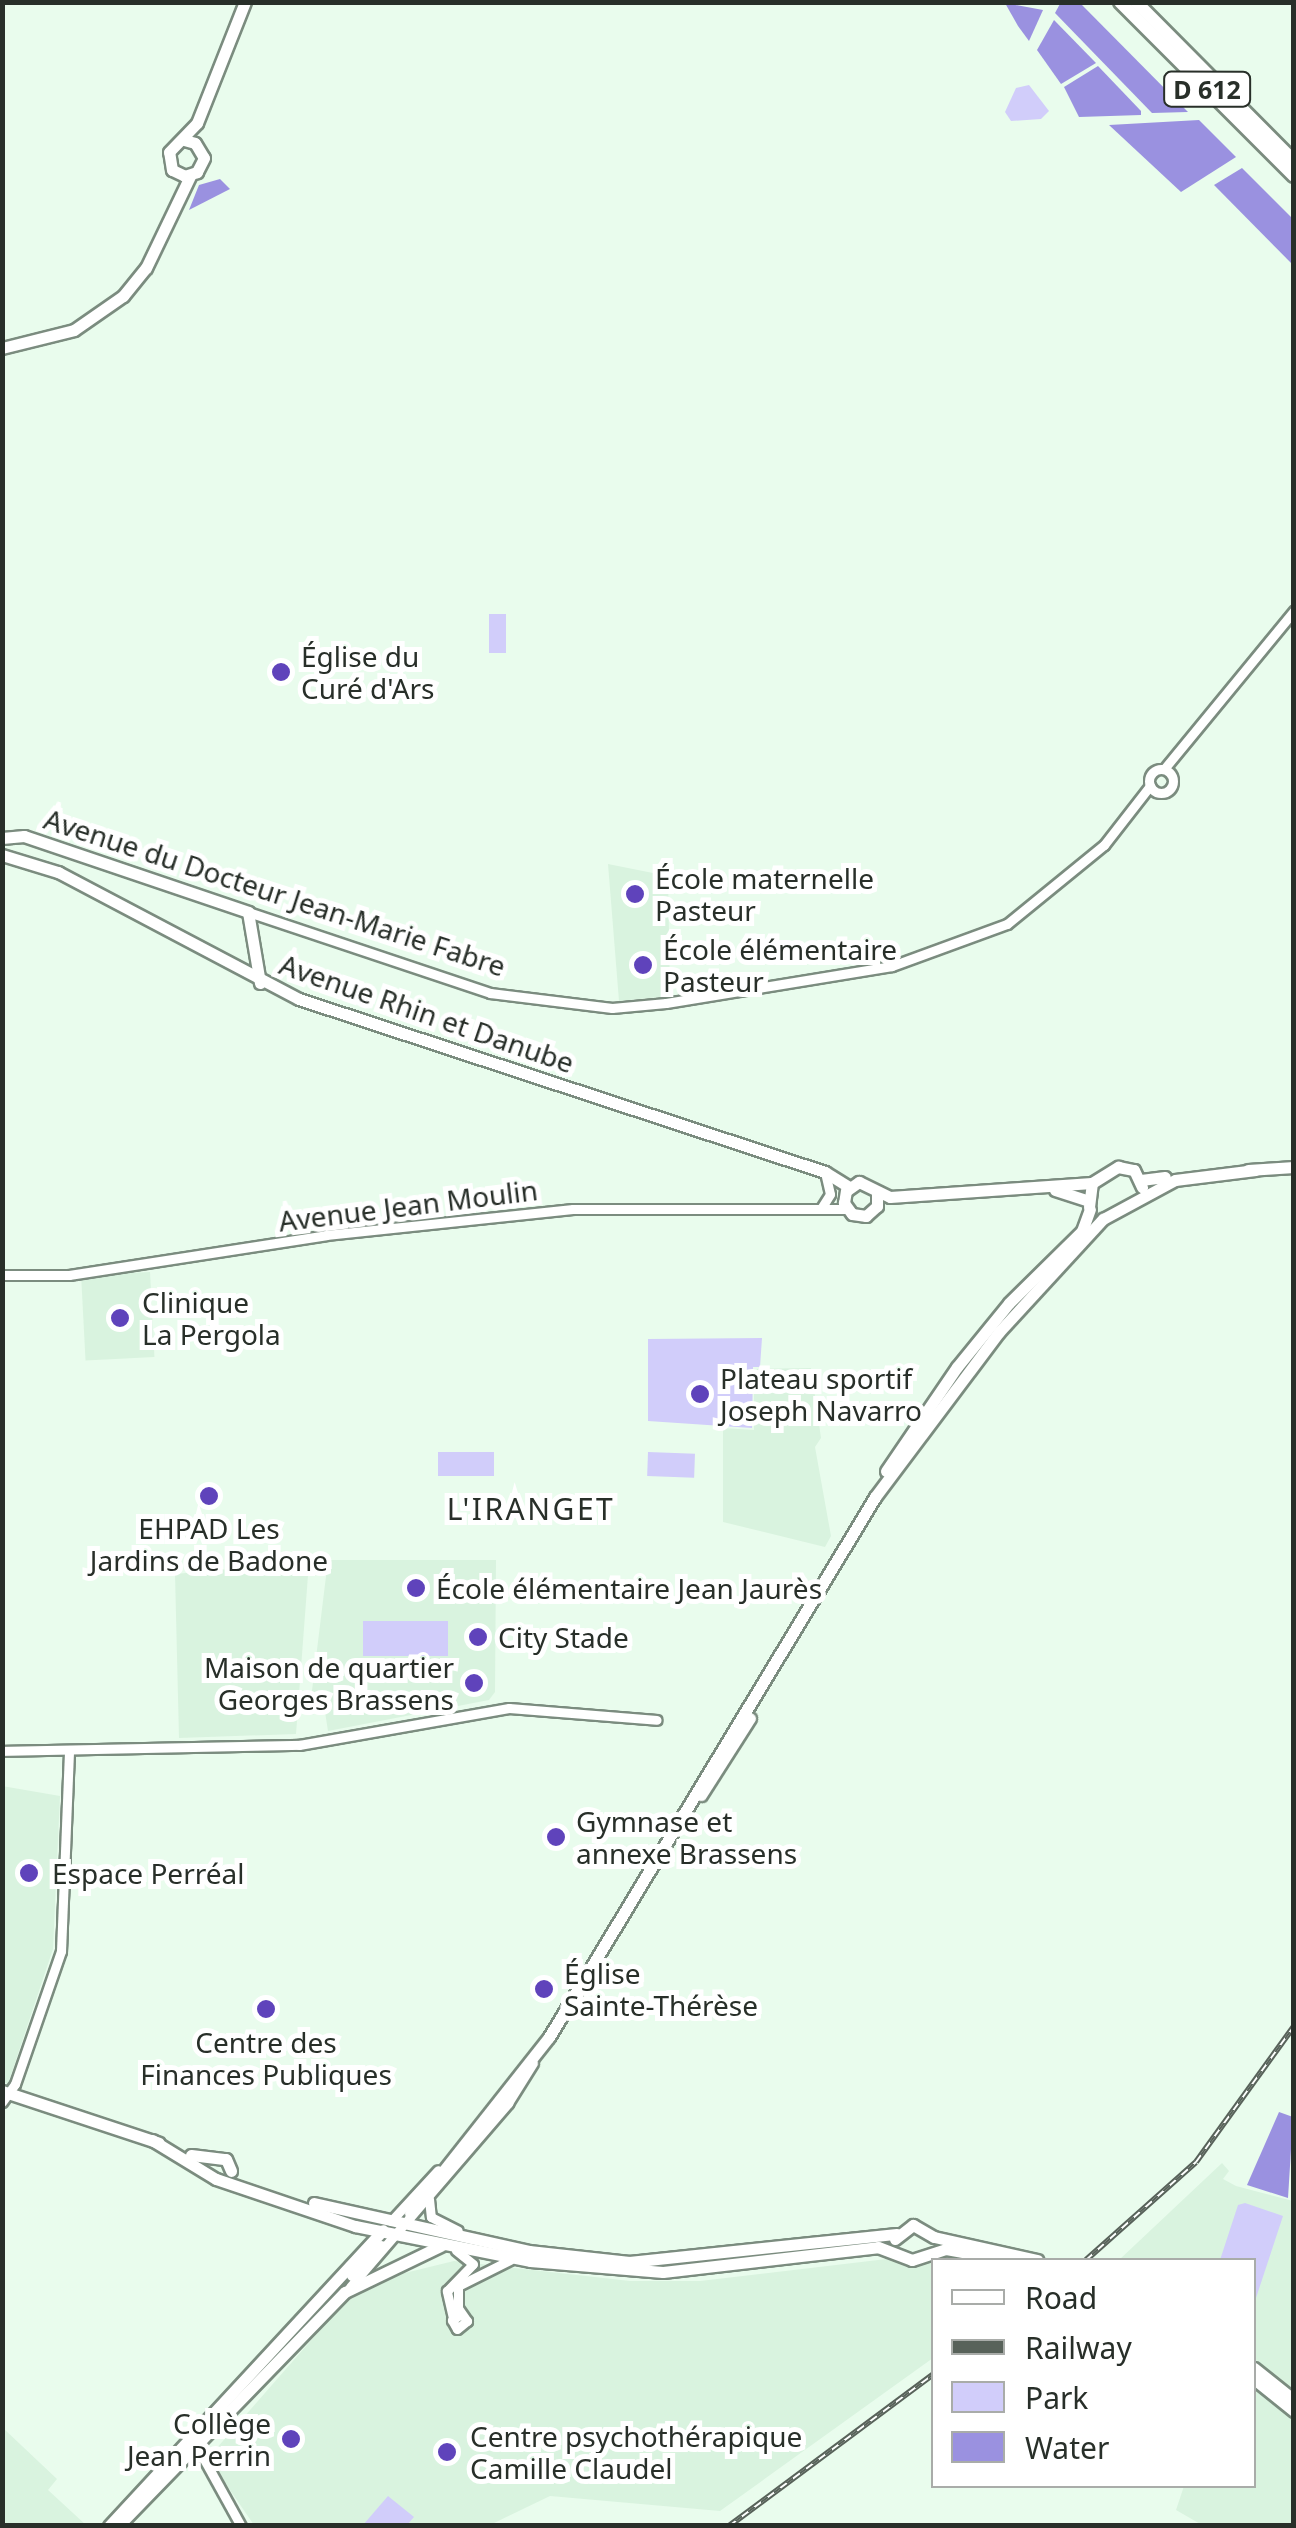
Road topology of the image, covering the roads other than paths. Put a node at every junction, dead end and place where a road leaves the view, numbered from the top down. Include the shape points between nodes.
1 (248, 2) edge
2 (1120, 2) edge
3 (1136, 2) edge
4 (184, 140) junction
5 (200, 147) junction
6 (1294, 161) edge
7 (176, 173) junction
8 (190, 176) junction
9 (1294, 176) edge
10 (172, 207) junction
11 (2, 348) edge
12 (1294, 611) edge
13 (1168, 773) junction
14 (1155, 790) junction
15 (2, 838) edge
16 (2, 855) edge
17 (248, 912) junction
18 (273, 920) junction
19 (255, 944) junction
20 (241, 972) junction
21 (260, 984) junction
22 (1294, 1167) edge
23 (1255, 1170) junction
24 (825, 1172) junction
25 (1141, 1180) junction
26 (1092, 1183) junction
27 (877, 1192) junction
28 (847, 1197) junction
29 (1139, 1197) junction
30 (1089, 1205) junction
31 (877, 1206) junction
32 (822, 1207) junction
33 (1103, 1219) junction
34 (2, 1275) edge
35 (1010, 1303) junction
36 (998, 1332) junction
37 (970, 1350) junction
38 (948, 1394) junction
39 (875, 1497) junction
40 (777, 1664) junction
41 (658, 1720) dead end
42 (2, 1750) edge
43 (70, 1751) junction
44 (695, 1802) junction
45 (535, 2058) junction
46 (5, 2095) edge
47 (211, 2165) junction
48 (228, 2175) junction
49 (431, 2196) junction
50 (307, 2208) junction
51 (410, 2212) dead end
52 (385, 2227) junction
53 (402, 2231) junction
54 (926, 2232) junction
55 (897, 2234) junction
56 (484, 2242) junction
57 (381, 2246) dead end
58 (447, 2246) junction
59 (365, 2250) junction
60 (896, 2250) junction
61 (923, 2255) junction
62 (1004, 2256) edge
63 (530, 2261) junction
64 (345, 2292) junction
65 (1256, 2370) edge
66 (1256, 2382) edge
67 (238, 2391) junction
68 (1294, 2400) edge
69 (1294, 2412) edge
70 (209, 2430) junction
71 (193, 2438) junction
72 (178, 2463) junction
73 (203, 2466) junction
74 (109, 2526) edge
75 (118, 2526) edge
76 (241, 2526) edge

1 - 4 main road
1 - 5 main road
2 - 9 highway, D 612
3 - 6 highway, D 612
4 - 5 main road
4 - 7 main road via 168,152
5 - 8 main road via 203,163
7 - 8 main road
7 - 10 main road
8 - 10 main road
10 - 11 main road via 146,268 110,308 74,330
12 - 13 street
13 - 14 street via 1170,788
13 - 14 street via 1152,773
14 - 18 street, Avenue du Docteur Jean-Marie Fabre via 1091,858 1017,918 927,958 666,1002 590,1006 490,994
15 - 17 main road, Avenue du Docteur Jean-Marie Fabre via 24,836
16 - 20 main road, Avenue Rhin et Danube via 58,872
17 - 18 street, Avenue du Docteur Jean-Marie Fabre
17 - 19 main road
18 - 19 street
19 - 20 main road
19 - 21 main road
20 - 21 main road, Avenue Rhin et Danube
21 - 24 main road, Avenue Rhin et Danube
22 - 23 main road
23 - 25 main road
23 - 29 main road via 1175,1180
24 - 28 main road, Avenue Rhin et Danube
24 - 32 street via 830,1194
25 - 26 main road via 1134,1170 1118,1167
25 - 29 main road
26 - 27 main road via 890,1197
26 - 30 main road
27 - 28 main road via 864,1182
27 - 31 main road
28 - 31 main road via 866,1216
28 - 32 street, Avenue Jean Moulin
29 - 33 main road
30 - 31 main road via 1066,1190
30 - 33 main road
30 - 35 main road via 1082,1231
32 - 34 street, Avenue Jean Moulin via 573,1209 326,1236 69,1275
33 - 36 main road
35 - 36 main road
35 - 37 main road
36 - 38 main road
37 - 38 main road
37 - 39 main road via 908,1435
38 - 39 main road
39 - 40 main road
40 - 44 main road
40 - 44 main road
41 - 43 street via 508,1708 298,1745
42 - 43 street
43 - 46 street via 61,1951
44 - 45 main road
45 - 49 street via 508,2103
45 - 51 main road
45 - 52 street
46 - 47 main road
47 - 48 main road
47 - 48 main road via 226,2158
48 - 50 main road
48 - 52 main road
49 - 53 street
49 - 56 street via 431,2217
50 - 52 main road
50 - 59 street via 363,2235
52 - 53 main road
52 - 59 main road
53 - 56 main road
53 - 58 main road
53 - 64 street
54 - 55 main road via 913,2225
54 - 61 main road
54 - 62 main road
55 - 56 main road via 666,2262
55 - 60 main road
57 - 67 main road
58 - 63 main road
58 - 63 street via 473,2264 447,2291 457,2316 455,2294 465,2280 497,2262
58 - 64 main road
59 - 67 main road
60 - 61 main road via 906,2259
60 - 63 main road via 846,2248 663,2272
61 - 62 main road via 946,2249
64 - 67 main road
65 - 68 main road
66 - 69 main road
67 - 70 main road
67 - 71 main road
70 - 71 main road
70 - 73 street
71 - 72 main road
71 - 73 street
71 - 74 main road
72 - 73 street via 188,2458
72 - 75 main road
73 - 76 street

